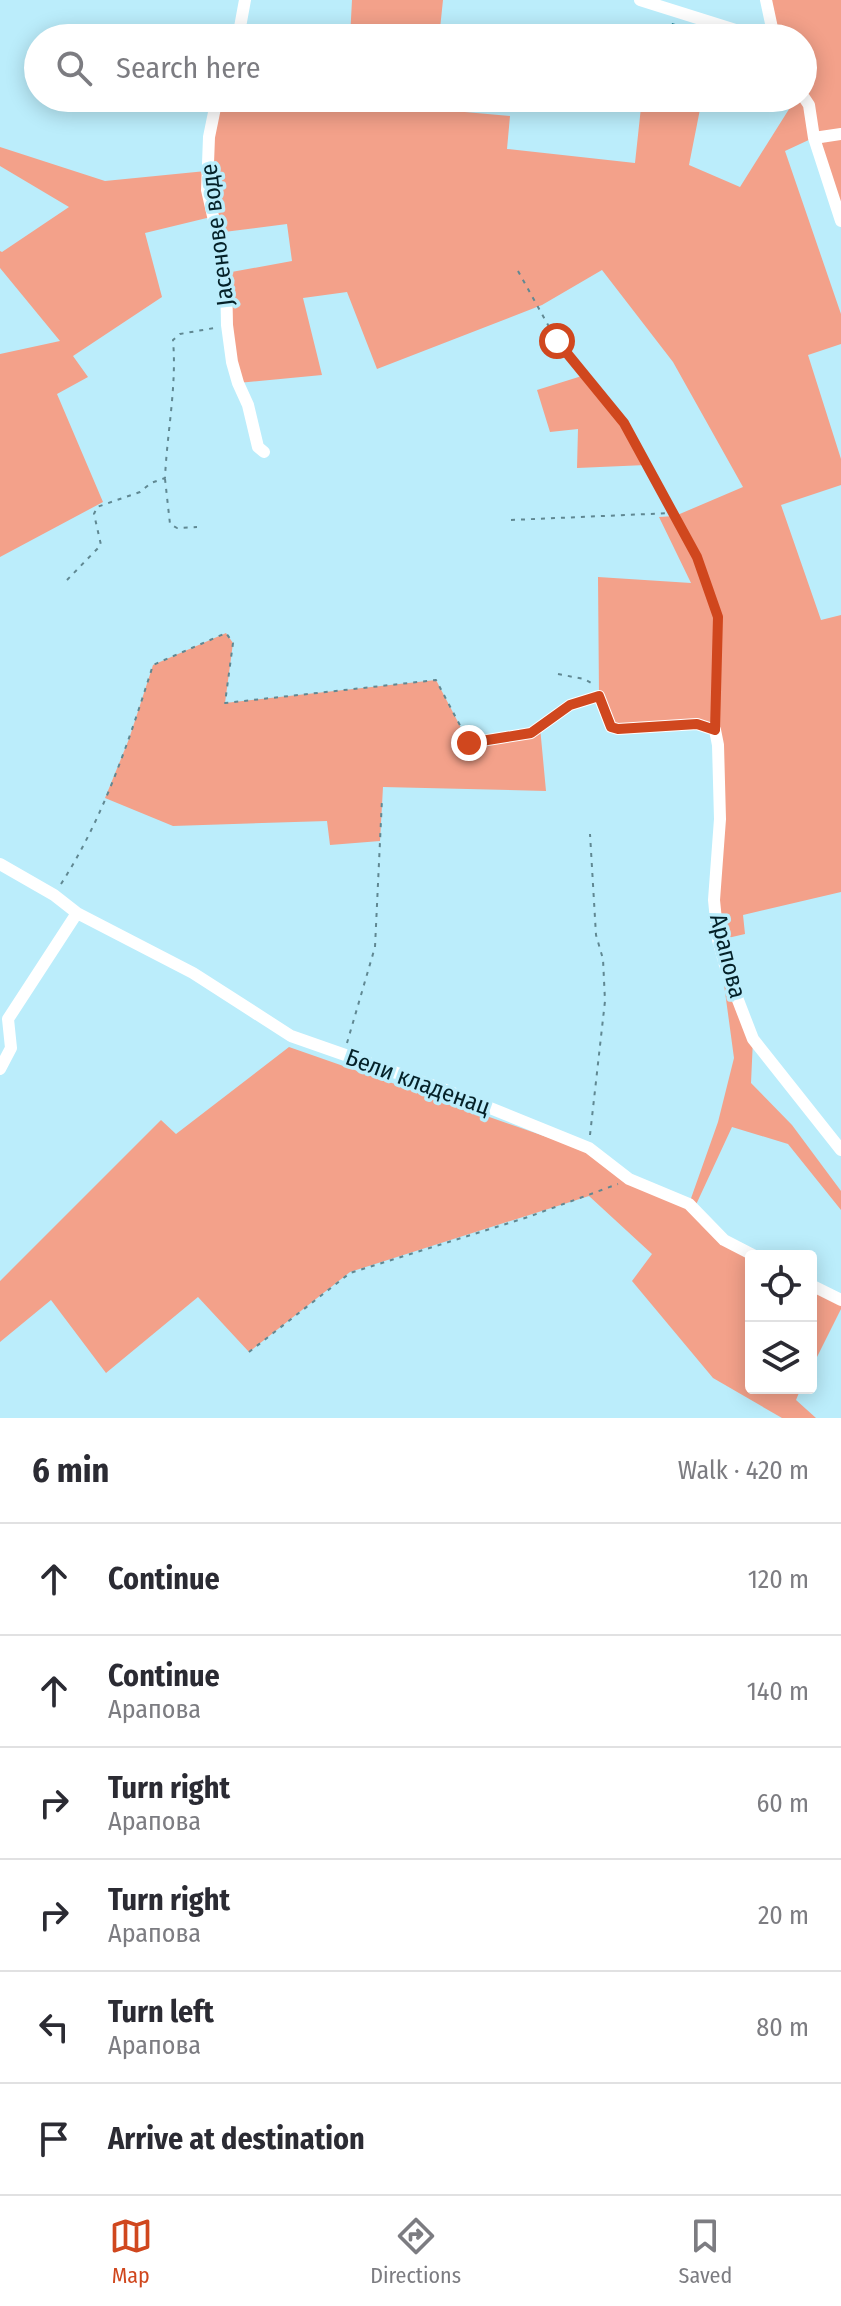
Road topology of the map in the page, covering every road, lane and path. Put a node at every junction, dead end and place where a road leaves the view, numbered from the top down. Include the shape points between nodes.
1 (245, 0) edge
2 (640, 0) edge
3 (766, 0) edge
4 (241, 24) edge
5 (716, 24) edge
6 (771, 24) edge
7 (214, 112) edge
8 (810, 112) edge
9 (841, 134) edge
10 (814, 138) junction
11 (841, 221) edge
12 (518, 271) dead end
13 (227, 325) junction
14 (264, 452) dead end
15 (165, 478) junction
16 (672, 512) junction
17 (511, 520) dead end
18 (197, 527) dead end
19 (67, 580) dead end
20 (558, 674) dead end
21 (599, 696) junction
22 (715, 730) junction
23 (469, 743) joint
24 (382, 799) dead end
25 (590, 834) dead end
26 (0, 864) edge
27 (54, 895) junction
28 (77, 913) junction
29 (343, 1056) junction
30 (0, 1069) edge
31 (589, 1148) junction
32 (841, 1150) edge
33 (629, 1179) junction
34 (745, 1251) edge
35 (817, 1288) edge
36 (841, 1300) edge
37 (249, 1352) dead end

1 - 4 street
2 - 5 street
3 - 6 street
7 - 13 street, Јасенове воде via 207,190 226,273
8 - 10 street
9 - 10 street
10 - 11 street
12 - 16 path via 557,341 624,423
13 - 14 street, Јасенове воде via 238,383
13 - 15 path, Јасенове воде via 173,340
15 - 18 path, Јасенове воде via 170,524
15 - 19 path via 97,507 101,545
16 - 17 path
16 - 22 path via 697,557 718,617
20 - 21 path via 584,679
21 - 22 street via 611,727 697,724
21 - 23 street via 570,705 531,733
22 - 32 street, Арапова via 720,819 715,912 726,969 753,1039
23 - 27 path via 436,680 225,703 233,643 226,633 153,665 86,846
24 - 29 path via 375,947
25 - 31 path via 605,1001
26 - 27 street, Бели кладенац
27 - 28 street, Бели кладенац
28 - 29 street, Бели кладенац via 193,973 291,1036
28 - 30 street via 8,1019 10,1055
29 - 31 street, Бели кладенац
31 - 33 street, Бели кладенац
33 - 34 street, Бели кладенац via 689,1204 724,1240
33 - 37 path via 350,1273
35 - 36 street

